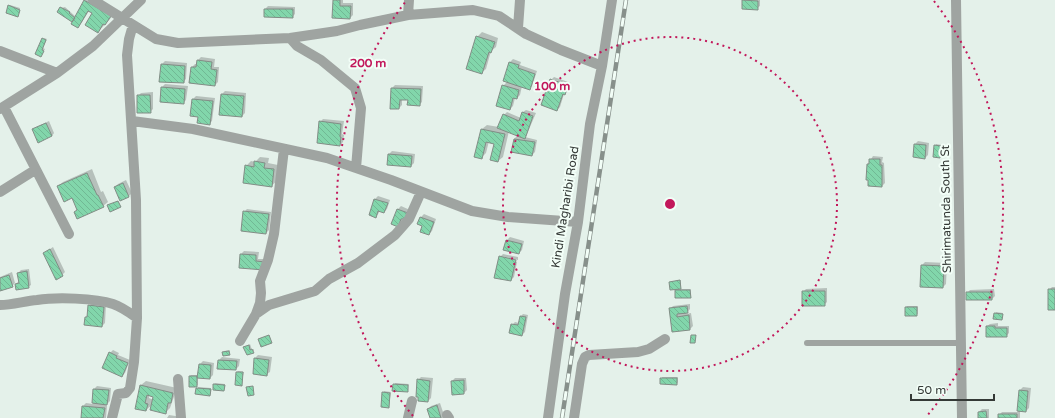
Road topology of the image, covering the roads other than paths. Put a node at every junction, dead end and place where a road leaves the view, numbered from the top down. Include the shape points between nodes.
1 (93, 0) edge
2 (141, 0) edge
3 (409, 0) edge
4 (520, 0) edge
5 (612, 0) edge
6 (956, 0) edge
7 (408, 15) junction
8 (123, 18) junction
9 (133, 25) junction
10 (518, 28) junction
11 (290, 38) junction
12 (0, 52) edge
13 (602, 66) junction
14 (57, 73) junction
15 (2, 108) edge
16 (132, 121) junction
17 (284, 149) junction
18 (356, 168) junction
19 (35, 170) junction
20 (0, 192) edge
21 (421, 192) junction
22 (578, 222) junction
23 (69, 234) dead end
24 (0, 305) edge
25 (256, 314) junction
26 (137, 318) junction
27 (665, 339) dead end
28 (240, 341) dead end
29 (807, 343) dead end
30 (961, 343) junction
31 (178, 379) dead end
32 (412, 401) dead end
33 (112, 418) edge
34 (181, 418) edge
35 (408, 418) edge
36 (548, 418) edge
37 (574, 418) edge
38 (962, 418) edge

1 - 8 street
2 - 8 street
3 - 7 street
4 - 10 street
5 - 13 street, Kindi Magharibi Road
6 - 30 street, Shirimatunda South St
7 - 10 street via 473,10 499,16
7 - 11 street via 337,31
8 - 9 street
8 - 14 street via 93,46
9 - 11 street via 156,39 178,43
9 - 16 street via 127,56
10 - 13 street via 561,50
11 - 18 street via 355,88 361,108
12 - 14 street
13 - 22 street, Kindi Magharibi Road via 590,124
14 - 15 street
15 - 19 street
16 - 17 street via 194,129
16 - 26 street
17 - 18 street via 327,158
17 - 25 street via 274,234 260,281 260,298
18 - 21 street
19 - 20 street
19 - 23 street
21 - 22 street via 472,211 508,217
21 - 25 street via 409,219 403,226 358,263 328,279 315,291 274,303
22 - 36 street, Kindi Magharibi Road
24 - 26 street via 44,299 98,301 113,304
25 - 28 street
26 - 33 street via 130,388 126,393 118,394
27 - 37 street via 649,349 638,352 585,357
29 - 30 lane
30 - 38 street, Shirimatunda South St
31 - 34 street
32 - 35 street

